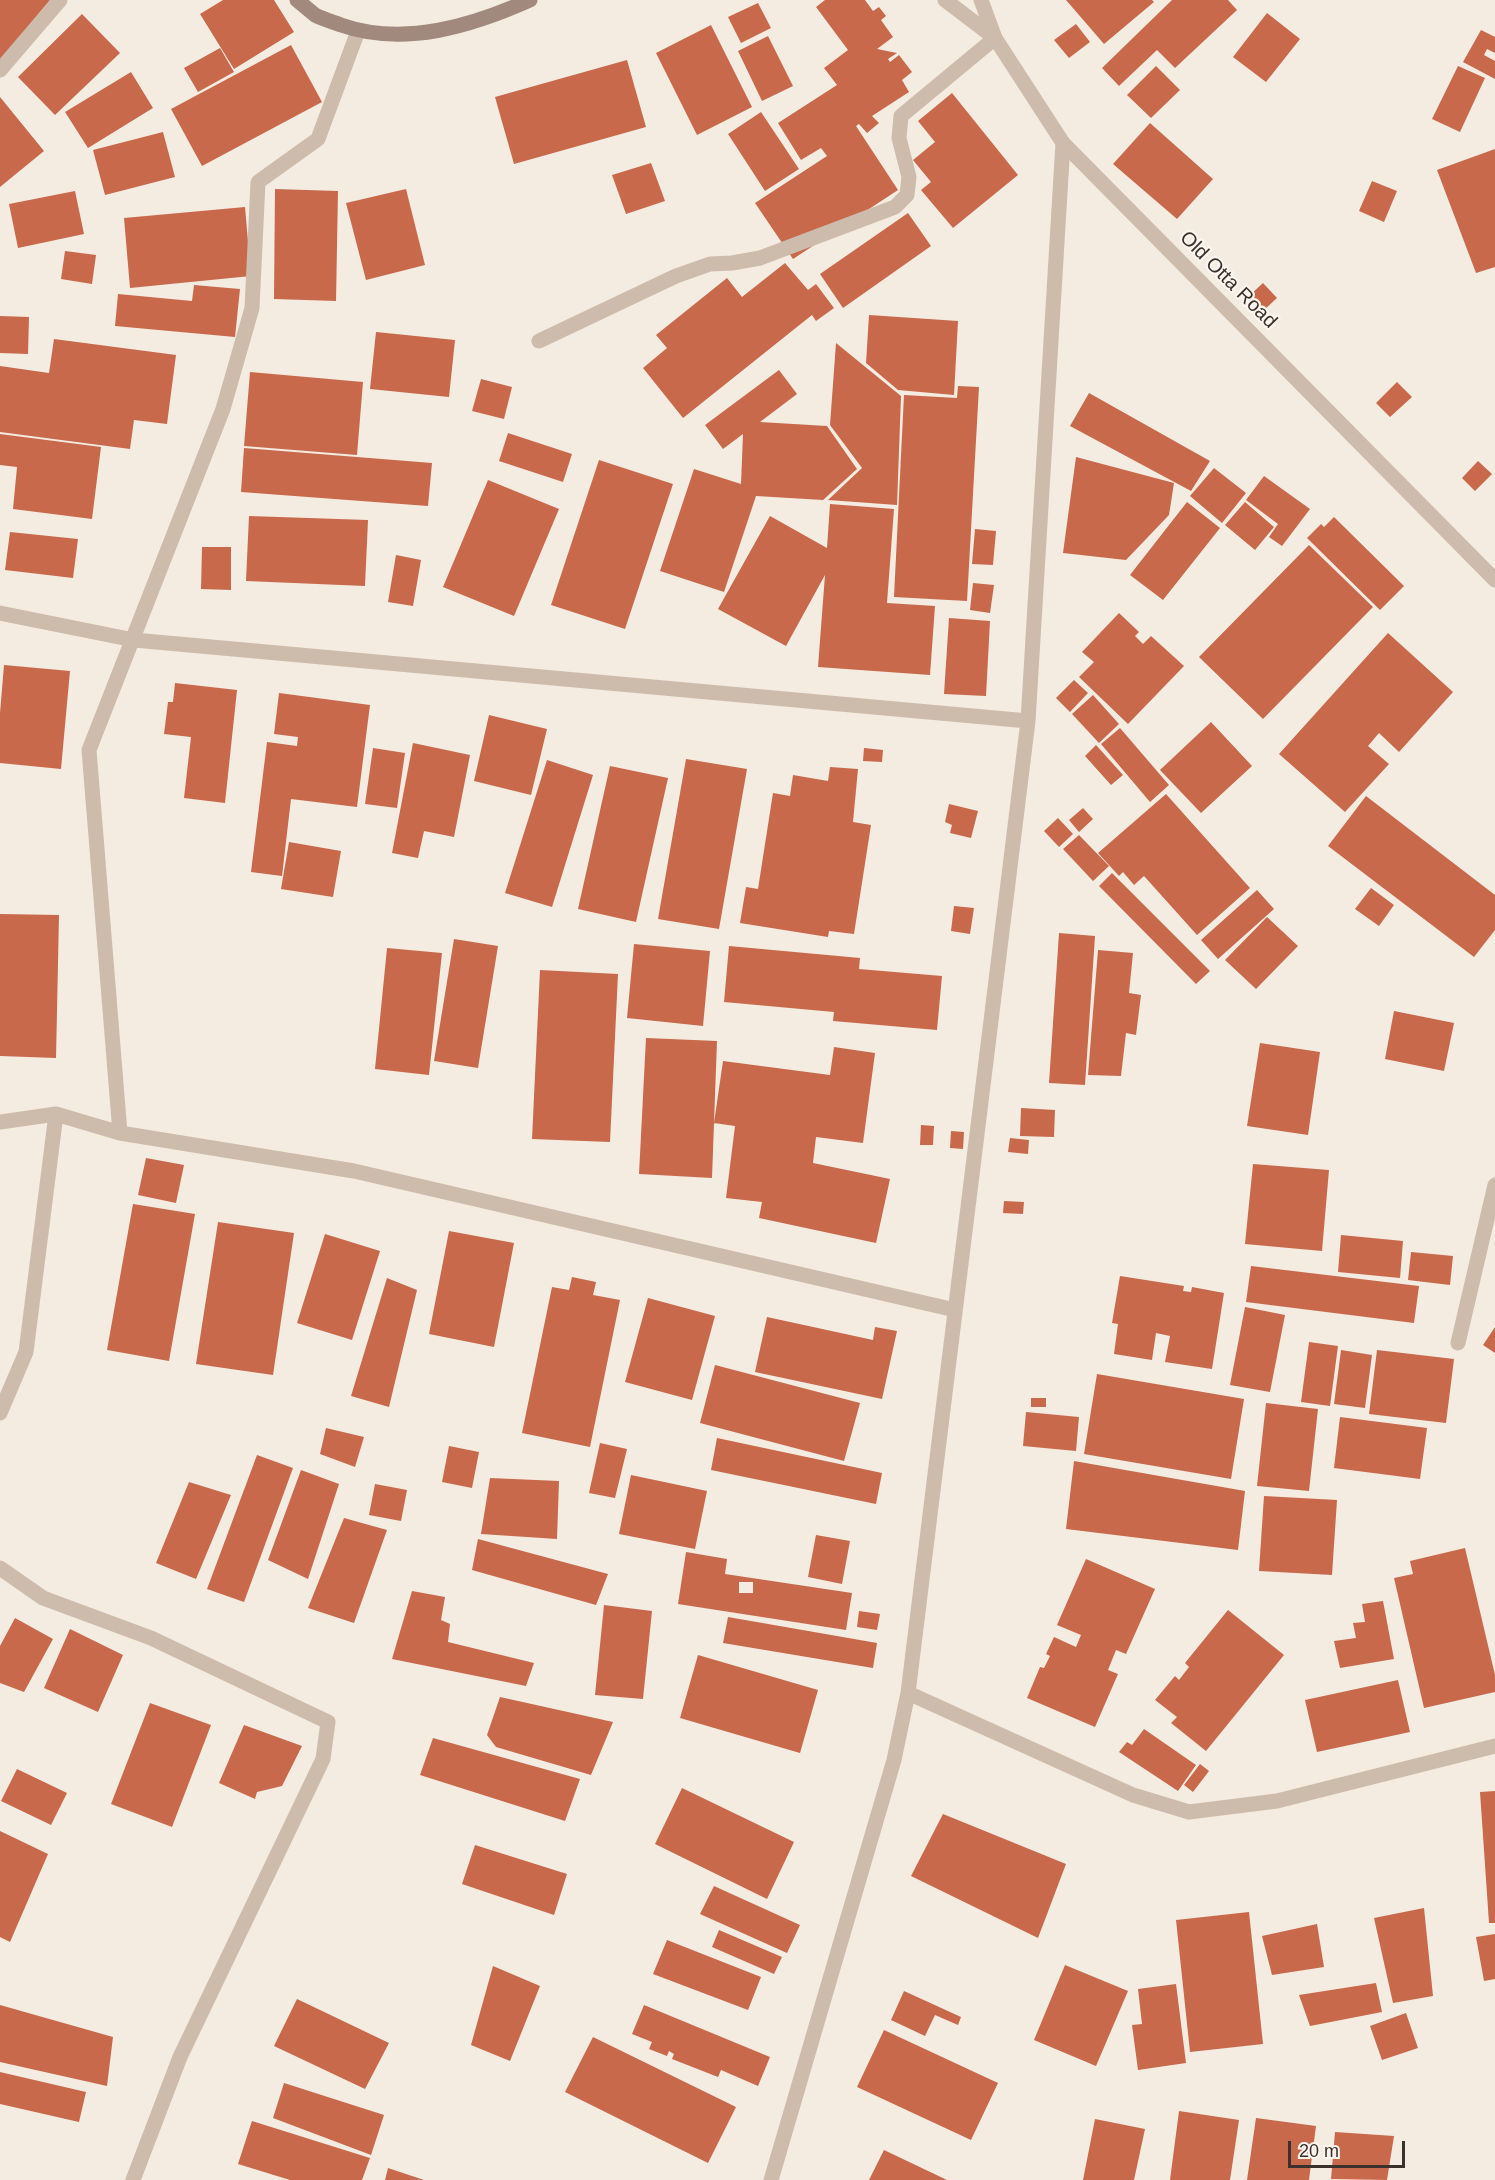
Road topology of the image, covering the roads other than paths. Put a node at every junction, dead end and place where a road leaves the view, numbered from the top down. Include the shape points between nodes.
1 (60, 0) edge
2 (297, 0) edge
3 (530, 0) edge
4 (945, 0) edge
5 (981, 0) edge
6 (358, 31) junction
7 (995, 38) junction
8 (0, 70) edge
9 (1063, 143) junction
10 (539, 341) dead end
11 (1495, 580) edge
12 (0, 613) edge
13 (134, 640) junction
14 (1028, 721) junction
15 (56, 1114) junction
16 (0, 1122) edge
17 (120, 1133) junction
18 (1495, 1185) edge
19 (955, 1310) junction
20 (1458, 1343) dead end
21 (0, 1413) edge
22 (0, 1568) edge
23 (908, 1693) junction
24 (1495, 1746) edge
25 (133, 2180) edge
26 (771, 2180) edge

1 - 8 street
2 - 6 main road via 317,16
3 - 6 main road via 497,15 429,33 389,35
4 - 7 street, Old Otta Road
5 - 7 street
6 - 13 street via 318,139 258,182 252,308 223,409
7 - 9 street, Old Otta Road
7 - 10 street via 901,116 899,138 909,177 908,195 895,207 760,258 710,264 676,276
9 - 11 street, Old Otta Road
9 - 14 street
12 - 13 street
13 - 14 street
13 - 17 street via 89,750
14 - 19 street
15 - 16 street
15 - 17 street
15 - 21 street via 26,1352
17 - 19 street via 354,1171
18 - 20 street
19 - 23 street
22 - 25 street via 43,1598 151,1638 328,1722 323,1759 180,2057
23 - 24 street via 1133,1795 1189,1812 1277,1801
23 - 26 street via 894,1760

